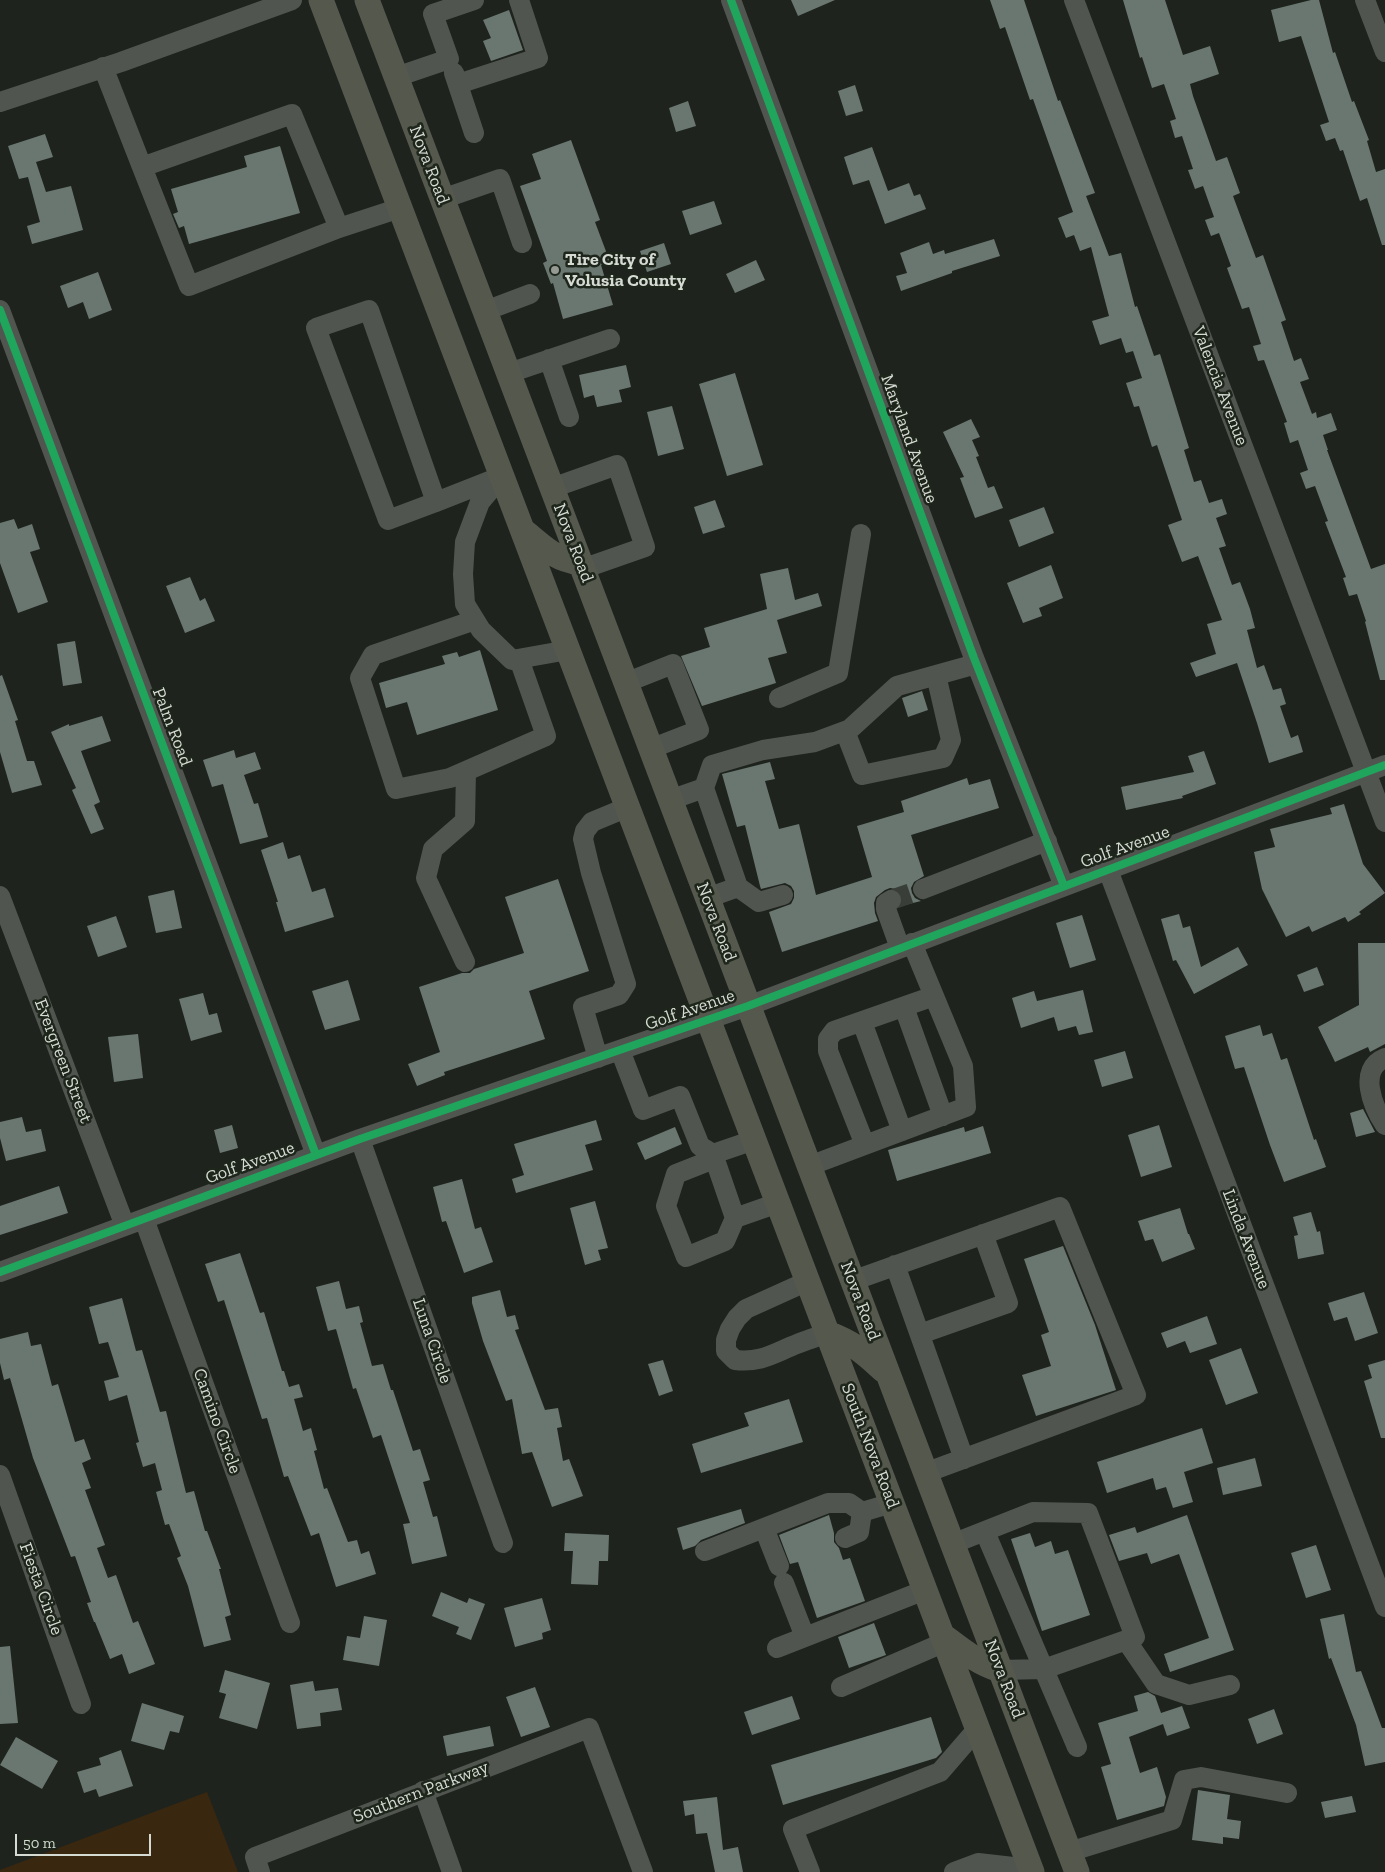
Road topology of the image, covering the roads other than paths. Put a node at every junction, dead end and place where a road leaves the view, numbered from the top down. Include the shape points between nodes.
1 (292, 0) edge
2 (322, 0) edge
3 (367, 0) edge
4 (474, 0) edge
5 (519, 0) edge
6 (731, 0) edge
7 (1074, 0) edge
8 (1365, 0) edge
9 (1385, 52) edge
10 (449, 59) junction
11 (112, 64) junction
12 (396, 77) junction
13 (458, 84) junction
14 (0, 102) edge
15 (474, 133) dead end
16 (142, 167) junction
17 (442, 199) junction
18 (400, 208) junction
19 (339, 228) junction
20 (522, 243) dead end
21 (530, 294) dead end
22 (0, 310) edge
23 (485, 311) junction
24 (610, 339) dead end
25 (549, 359) junction
26 (509, 373) junction
27 (569, 417) dead end
28 (502, 476) junction
29 (552, 488) junction
30 (436, 502) junction
31 (523, 530) junction
32 (861, 534) dead end
33 (581, 566) junction
34 (475, 620) junction
35 (568, 650) junction
36 (519, 658) junction
37 (976, 664) junction
38 (936, 675) junction
39 (625, 683) junction
40 (779, 698) dead end
41 (845, 731) junction
42 (650, 749) junction
43 (1385, 765) edge
44 (466, 771) junction
45 (1366, 772) junction
46 (704, 788) junction
47 (670, 800) junction
48 (628, 807) junction
49 (1385, 822) edge
50 (1048, 841) junction
51 (1108, 870) junction
52 (1064, 886) junction
53 (738, 887) junction
54 (923, 889) tunnel mouth
55 (783, 895) dead end
56 (0, 896) edge
57 (707, 898) junction
58 (891, 900) dead end
59 (906, 945) junction
60 (465, 962) dead end
61 (934, 996) junction
62 (748, 1006) junction
63 (904, 1007) junction
64 (709, 1020) junction
65 (862, 1022) junction
66 (620, 1050) junction
67 (598, 1058) junction
68 (1385, 1058) edge
69 (943, 1116) junction
70 (1385, 1125) edge
71 (902, 1131) junction
72 (360, 1138) junction
73 (754, 1140) junction
74 (865, 1145) junction
75 (316, 1155) junction
76 (714, 1157) junction
77 (808, 1166) junction
78 (778, 1203) junction
79 (144, 1218) junction
80 (735, 1218) junction
81 (125, 1226) junction
82 (983, 1234) junction
83 (895, 1265) junction
84 (0, 1272) edge
85 (808, 1281) junction
86 (852, 1281) junction
87 (828, 1333) junction
88 (920, 1334) junction
89 (888, 1375) junction
90 (964, 1459) junction
91 (925, 1473) junction
92 (0, 1475) edge
93 (892, 1503) junction
94 (862, 1512) junction
95 (764, 1528) junction
96 (985, 1532) junction
97 (845, 1538) dead end
98 (503, 1543) dead end
99 (952, 1544) junction
100 (705, 1551) dead end
101 (925, 1590) junction
102 (1385, 1607) edge
103 (290, 1623) dead end
104 (805, 1637) junction
105 (943, 1638) junction
106 (1126, 1640) junction
107 (776, 1648) dead end
108 (1044, 1669) junction
109 (1000, 1670) junction
110 (1230, 1685) dead end
111 (841, 1687) dead end
112 (81, 1704) dead end
113 (978, 1728) junction
114 (1077, 1747) dead end
115 (423, 1791) junction
116 (1287, 1793) dead end
117 (1073, 1862) edge
118 (257, 1864) edge
119 (1031, 1870) edge
120 (452, 1872) edge
121 (643, 1872) edge
122 (810, 1872) edge
123 (954, 1872) edge

1 - 11 street
2 - 18 main road
3 - 12 main road, Nova Road
4 - 10 street via 433,14
5 - 13 street via 538,58
6 - 37 street, Maryland Avenue
7 - 45 street, Valencia Avenue
8 - 9 street
10 - 12 street
10 - 13 street
11 - 14 street
11 - 16 street
12 - 17 main road, Nova Road
13 - 15 street
16 - 19 street via 292,114
16 - 19 street via 189,286
17 - 20 street via 500,179
17 - 23 main road, Nova Road
18 - 19 street
18 - 28 main road
21 - 23 street
22 - 75 street, Palm Road
23 - 26 main road, Nova Road
24 - 25 street
25 - 26 street
25 - 27 street
26 - 29 main road, Nova Road
28 - 30 street
28 - 31 main road
28 - 34 street via 480,502 465,542 465,604
29 - 33 main road, Nova Road
29 - 33 street via 617,465 645,547
30 - 30 street via 370,310 316,328 388,520
31 - 33 main road via 553,555
31 - 35 main road
32 - 40 street via 838,673
33 - 39 main road, Nova Road
34 - 36 street via 512,660
34 - 44 street via 373,655 360,678 396,788 450,778
35 - 36 street
35 - 48 main road
36 - 44 street via 546,736
37 - 38 street
37 - 50 street, Maryland Avenue
38 - 41 street via 897,686
38 - 41 street via 951,740 943,758 862,775
39 - 42 main road, Nova Road
39 - 42 street via 673,664 699,730
41 - 46 street via 814,742 762,750 712,765
42 - 47 main road, Nova Road
43 - 45 street, Golf Avenue
44 - 60 street via 465,821 434,849 426,878
45 - 49 street, Valencia Avenue
45 - 51 street, Golf Avenue
46 - 47 street
46 - 53 street
47 - 57 main road, Nova Road
48 - 64 main road
48 - 67 street via 592,822 582,839 626,984 619,995 582,1007
50 - 52 street, Maryland Avenue
50 - 54 street
51 - 52 street, Golf Avenue
51 - 102 street, Linda Avenue
52 - 59 street, Golf Avenue
53 - 55 street via 759,902
53 - 57 street
56 - 81 street, Evergreen Street
57 - 62 main road, Nova Road
58 - 59 street via 886,903 886,909
59 - 61 street
59 - 62 street, Golf Avenue
61 - 63 street
61 - 69 street via 963,1066 966,1108
62 - 64 street, Golf Avenue
62 - 77 main road, Nova Road
63 - 65 street
63 - 69 street
64 - 66 street, Golf Avenue
64 - 73 main road, South Nova Road
65 - 71 street
65 - 74 street via 834,1031 828,1039 828,1052
66 - 67 street, Golf Avenue
66 - 76 street via 643,1110 680,1096 700,1146
67 - 72 street, Golf Avenue
68 - 70 street via 1370,1070 1369,1088
69 - 71 street
71 - 74 street
72 - 75 street, Golf Avenue
72 - 98 street, Luna Circle
73 - 76 street
73 - 78 main road, South Nova Road
74 - 77 street
75 - 79 street, Golf Avenue
76 - 80 street
76 - 80 street via 676,1174 666,1206 686,1256 725,1242
77 - 86 main road, Nova Road
78 - 80 street
78 - 85 main road, South Nova Road
79 - 81 street, Golf Avenue
79 - 103 street, Camino Circle
81 - 84 street, Golf Avenue
82 - 83 street
82 - 88 street via 1008,1303
82 - 90 street via 1060,1207 1136,1395
83 - 86 street
83 - 88 street
85 - 87 main road, South Nova Road
85 - 87 street via 746,1309 730,1329 726,1351 735,1360 750,1362
86 - 89 main road, Nova Road
87 - 89 main road via 860,1348
87 - 93 main road, South Nova Road
88 - 90 street
89 - 91 main road, Nova Road
90 - 91 street
91 - 99 main road, Nova Road
92 - 112 street, Fiesta Circle
93 - 94 street
93 - 101 main road, South Nova Road
94 - 95 street via 849,1502 828,1503
94 - 97 street via 859,1532
95 - 100 street
95 - 104 street
96 - 99 street
96 - 106 street via 1033,1512 1088,1513 1135,1637
96 - 108 street
99 - 109 main road, Nova Road
101 - 104 street
101 - 105 main road, South Nova Road
104 - 107 street
105 - 109 main road via 986,1666
105 - 111 street
105 - 113 main road, South Nova Road
106 - 108 street
106 - 110 street via 1156,1684 1189,1695
108 - 109 street
108 - 114 street
109 - 117 main road, Nova Road
113 - 119 main road, South Nova Road
113 - 122 street via 940,1772 793,1829
115 - 118 street, Southern Parkway
115 - 120 street
115 - 121 street, Southern Parkway via 589,1728
116 - 117 street via 1201,1777 1184,1780 1172,1820
119 - 123 street via 978,1863

